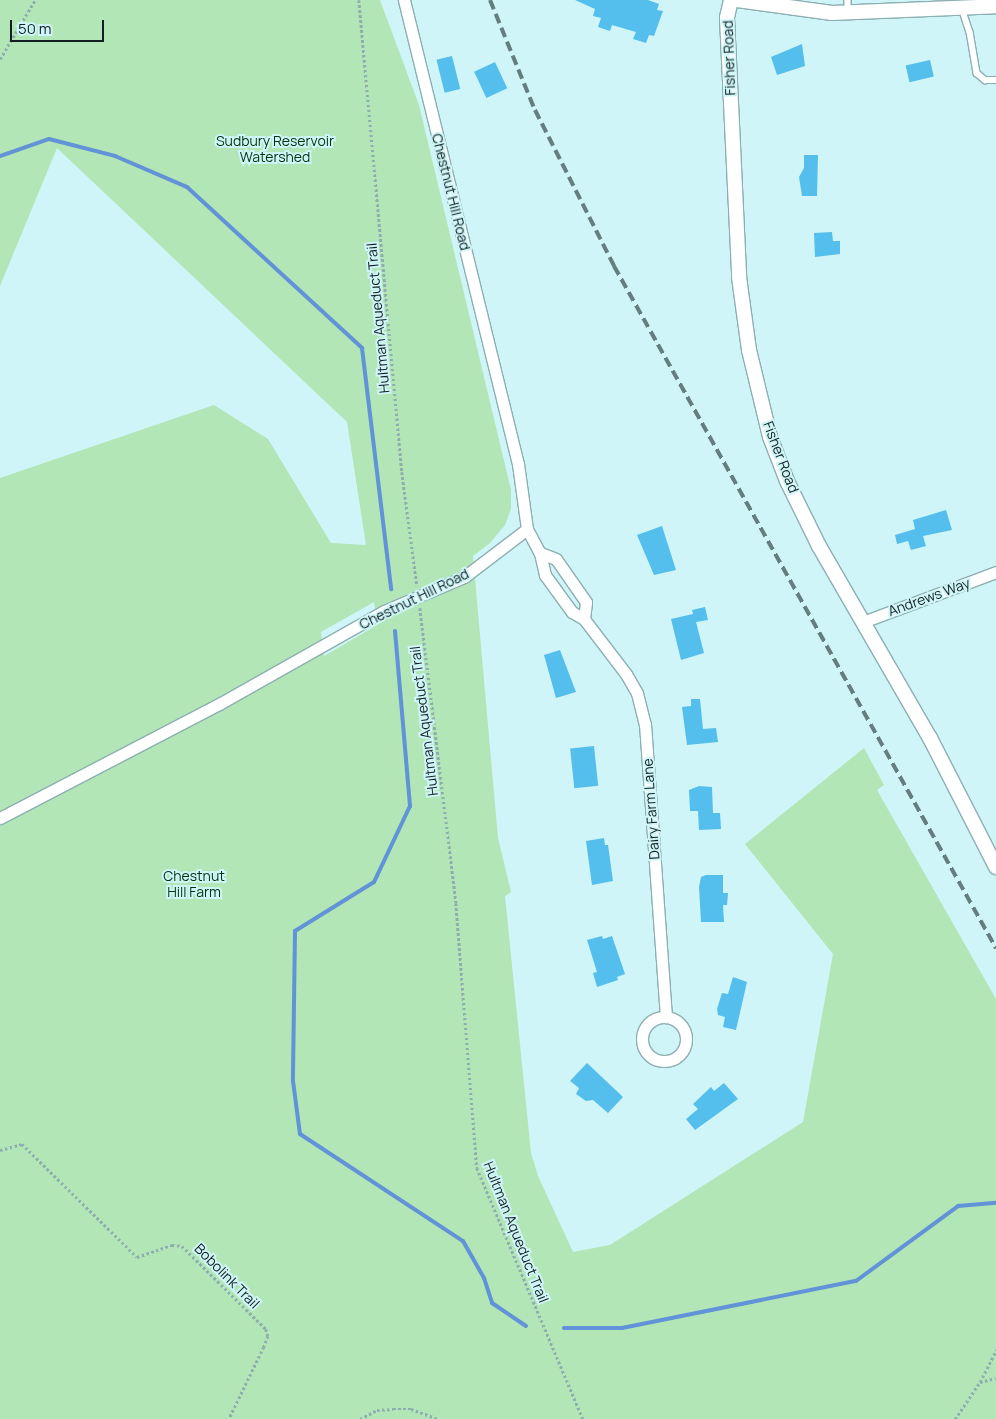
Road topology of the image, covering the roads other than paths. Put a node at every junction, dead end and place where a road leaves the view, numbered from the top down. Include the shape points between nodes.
1 (404, 0) edge
2 (731, 0) edge
3 (737, 0) edge
4 (848, 6) edge
5 (996, 6) edge
6 (962, 8) junction
7 (996, 80) edge
8 (527, 529) junction
9 (540, 553) junction
10 (996, 572) edge
11 (584, 619) junction
12 (863, 622) junction
13 (0, 818) edge
14 (996, 868) edge
15 (666, 1017) dead end

1 - 8 street, Chestnut Hill Road via 518,464
2 - 12 street, Fisher Road via 727,18 737,253 743,317 757,386 770,437 787,481 819,546
3 - 4 street via 806,11
4 - 6 street
5 - 6 street
6 - 7 lane via 977,73 985,80
8 - 9 street, Dairy Farm Lane
8 - 13 street, Chestnut Hill Road via 497,555 464,576 384,611 219,704
9 - 11 street, Dairy Farm Lane via 545,575 572,612
9 - 11 street via 556,559 586,602
10 - 12 street, Andrews Way
11 - 15 street, Dairy Farm Lane via 626,674 637,693 645,724
12 - 14 street, Fisher Road via 930,738

